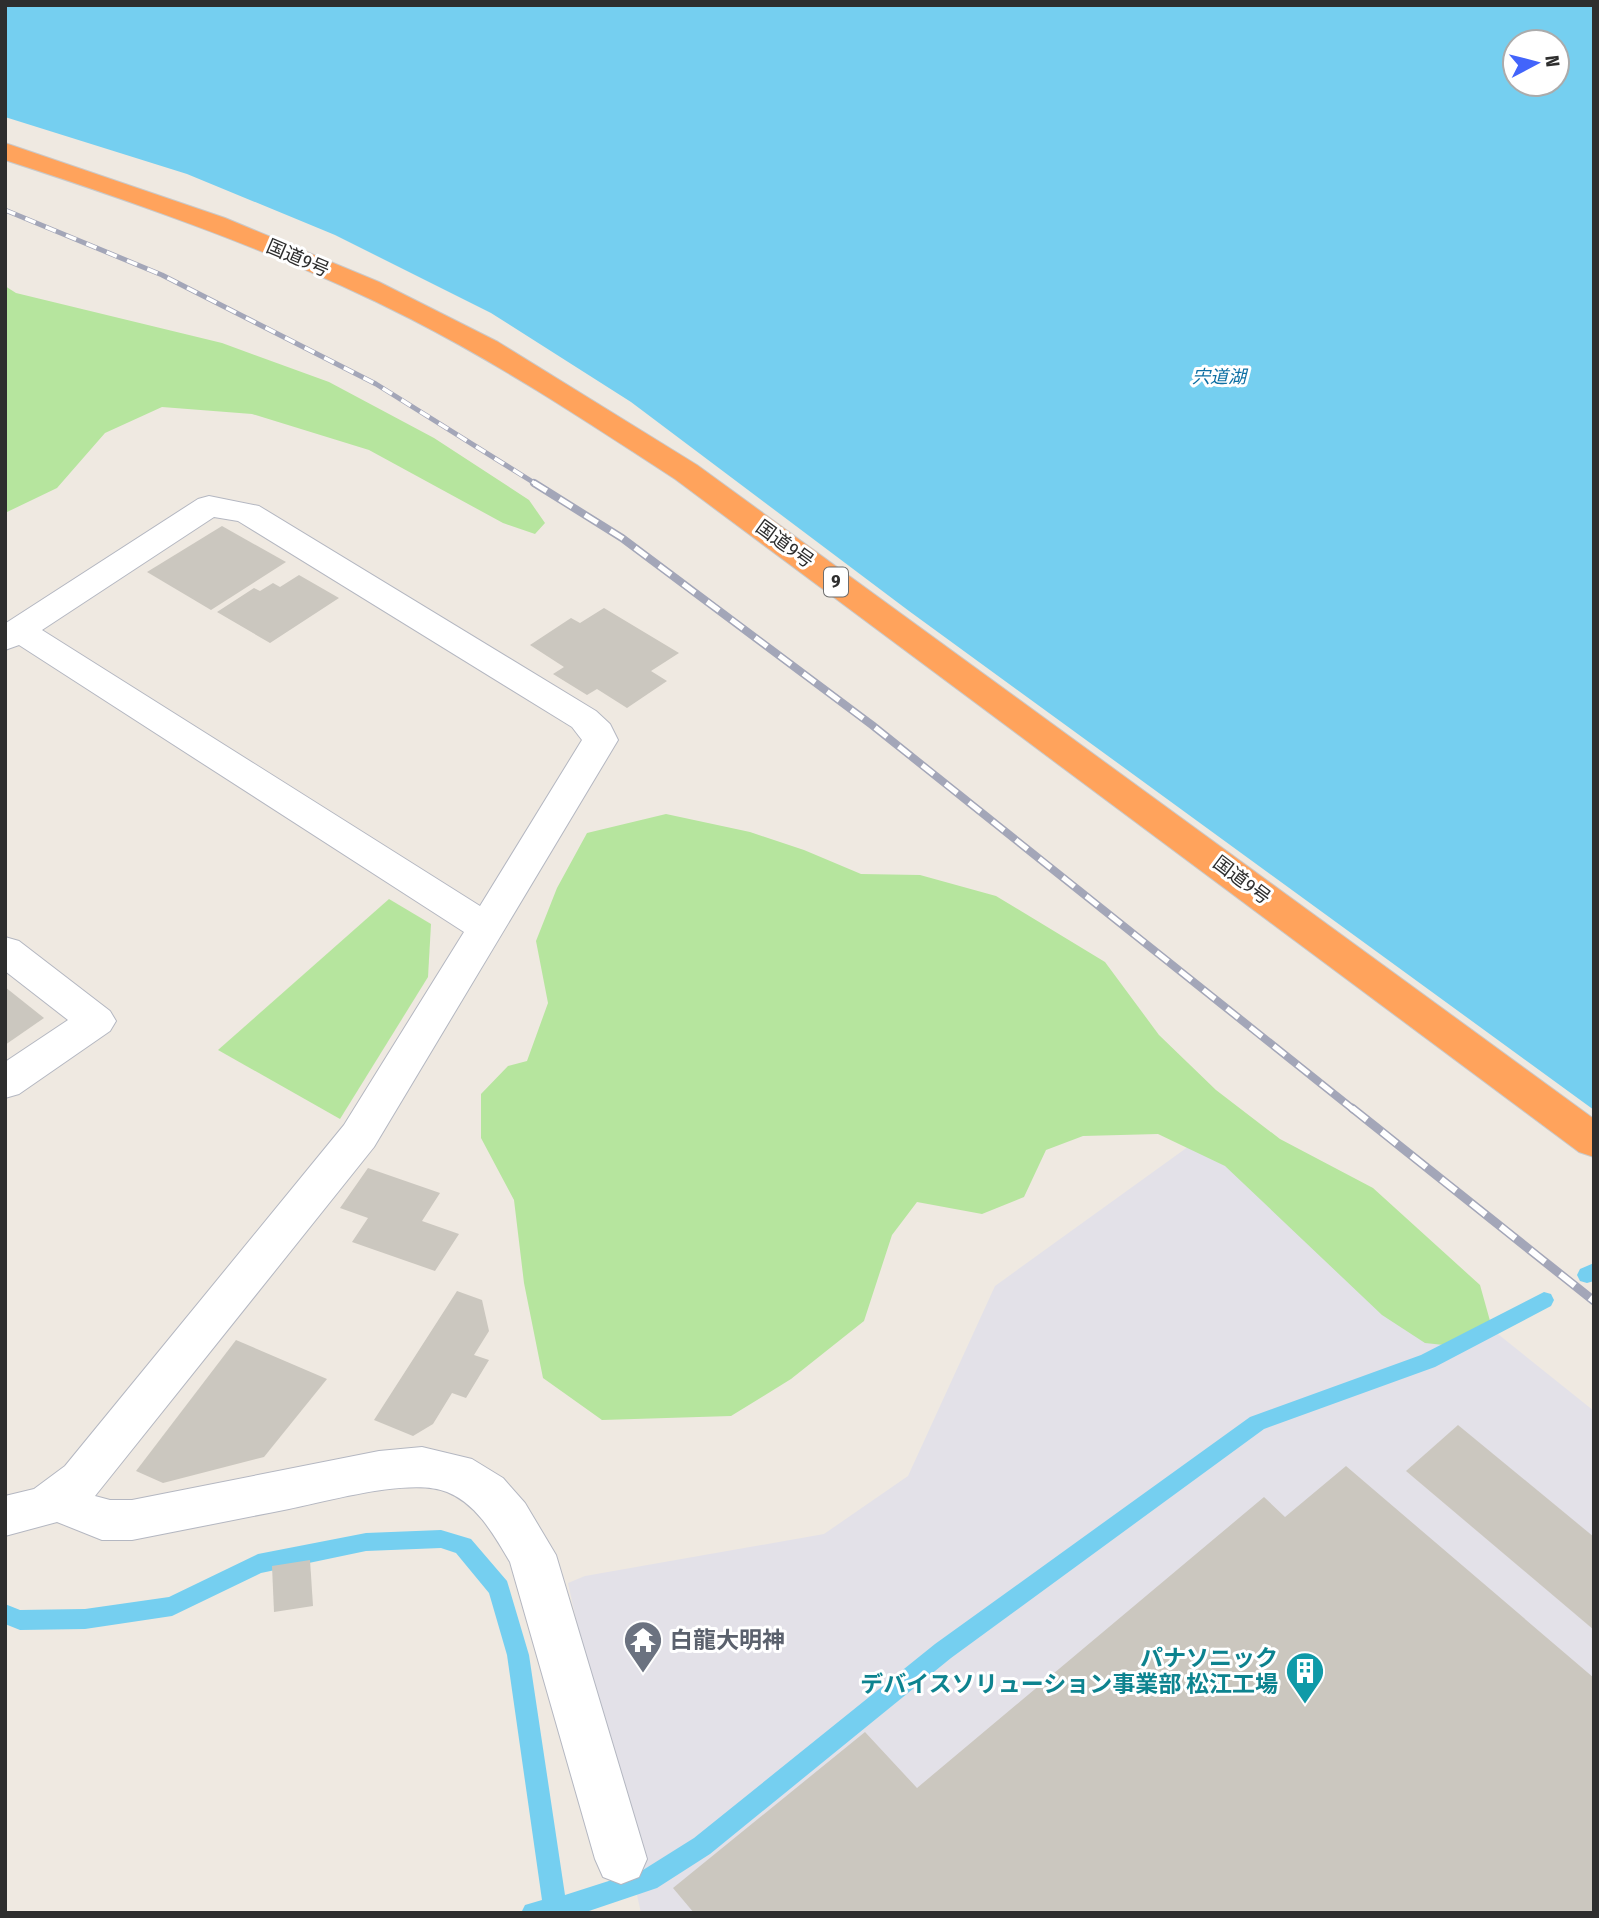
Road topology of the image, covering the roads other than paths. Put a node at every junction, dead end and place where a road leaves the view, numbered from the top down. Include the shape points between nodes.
1 (5, 151) edge
2 (12, 635) edge
3 (486, 928) junction
4 (5, 951) edge
5 (5, 1083) edge
6 (1594, 1141) edge
7 (60, 1499) junction
8 (5, 1516) edge
9 (621, 1858) dead end

1 - 6 highway, 国道9号 / 9 via 139,194 284,250 419,312 550,385 697,480
2 - 3 street
2 - 3 street via 209,506 248,513 584,719 600,740
3 - 7 street via 359,1136 78,1486
4 - 5 street via 96,1021
7 - 8 street
7 - 9 street via 86,1517 105,1522 132,1520 379,1471 422,1467 456,1473 486,1492 532,1555

